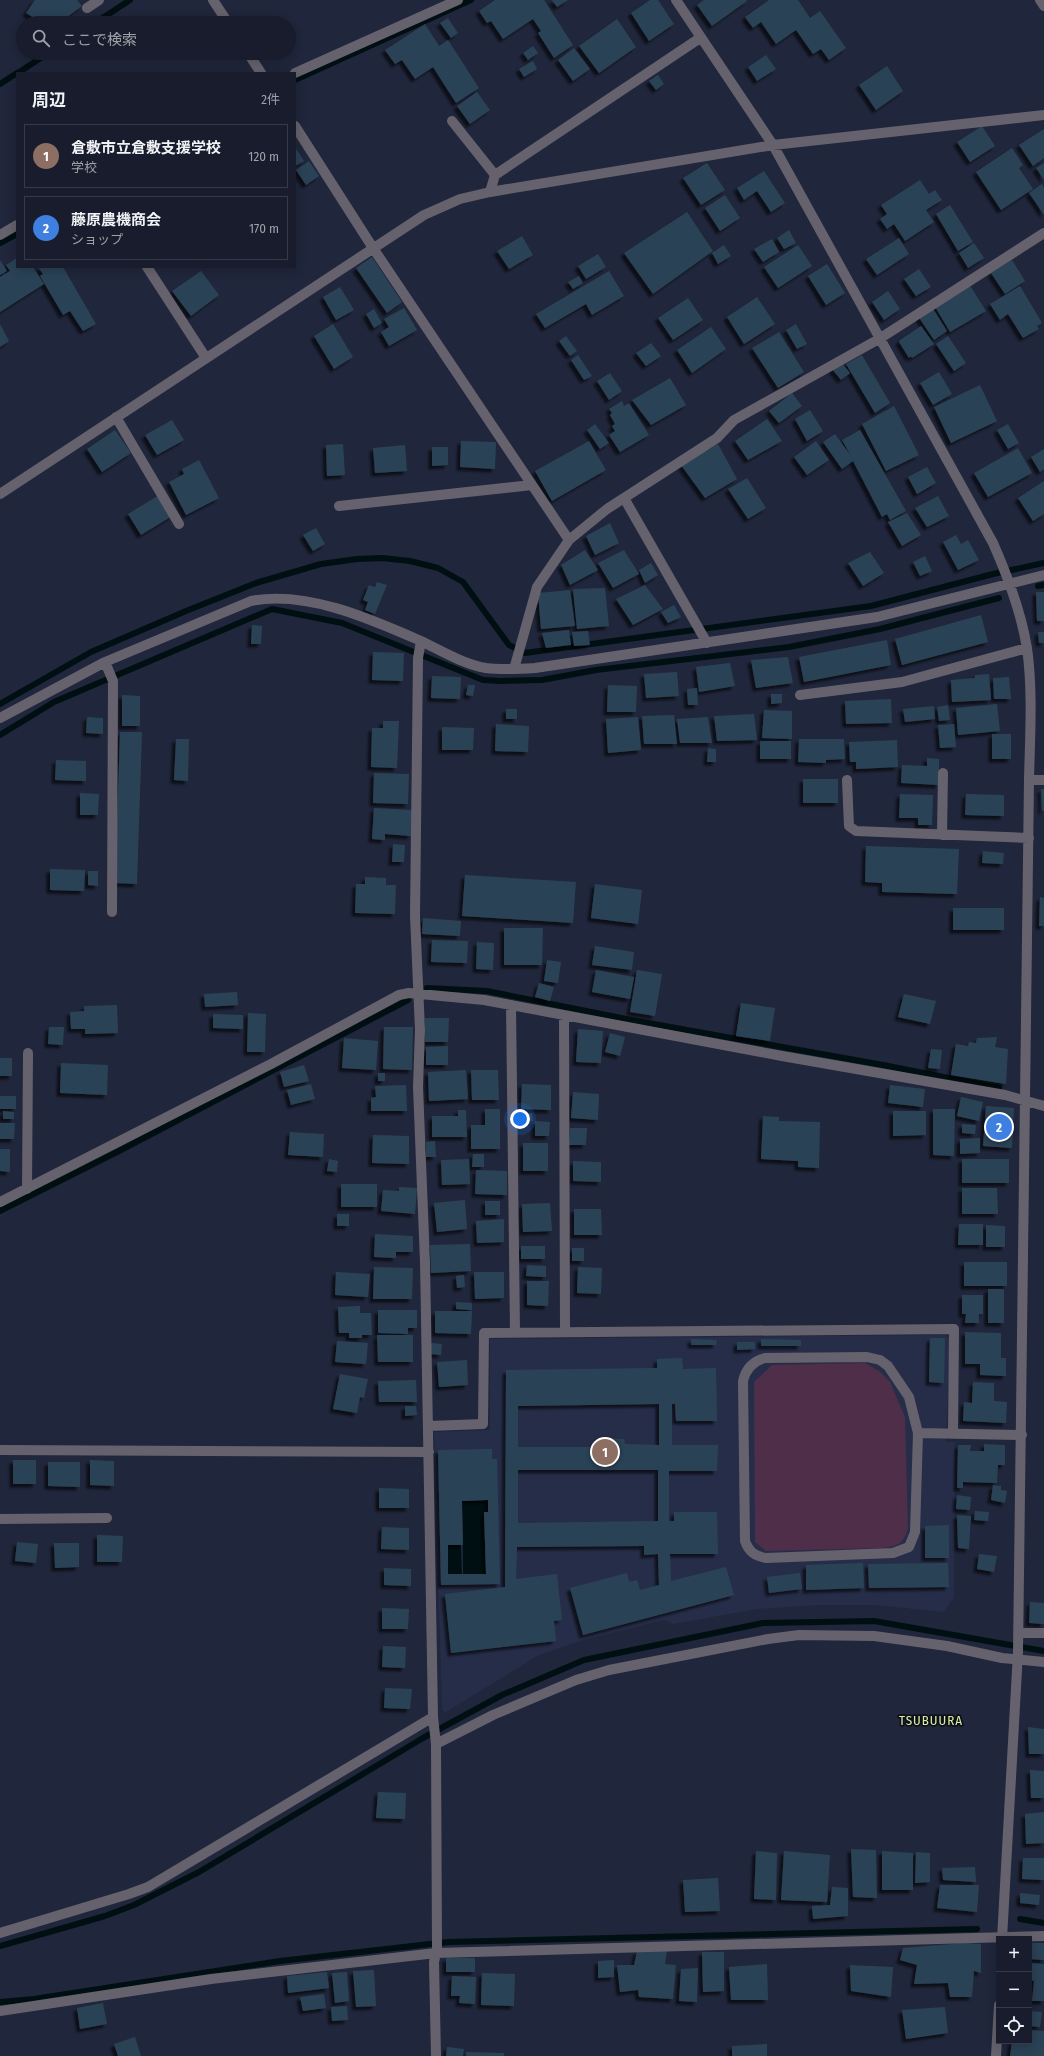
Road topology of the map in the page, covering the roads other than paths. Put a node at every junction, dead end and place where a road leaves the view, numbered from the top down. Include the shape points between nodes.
1 (99, 0) edge
2 (213, 0) edge
3 (458, 0) edge
4 (676, 0) edge
5 (1040, 0) edge
6 (1044, 6) edge
7 (87, 8) dead end
8 (223, 16) edge
9 (700, 38) junction
10 (253, 60) edge
11 (260, 72) edge
12 (296, 73) edge
13 (1044, 115) edge
14 (452, 121) dead end
15 (296, 128) edge
16 (773, 145) junction
17 (495, 175) junction
18 (490, 192) junction
19 (16, 226) edge
20 (1044, 233) edge
21 (0, 235) edge
22 (373, 248) junction
23 (148, 268) edge
24 (879, 339) junction
25 (206, 358) junction
26 (116, 417) junction
27 (532, 485) junction
28 (0, 494) edge
29 (624, 498) junction
30 (339, 506) dead end
31 (179, 524) dead end
32 (569, 540) junction
33 (1007, 574) junction
34 (1044, 575) edge
35 (702, 635) junction
36 (1027, 648) junction
37 (420, 650) junction
38 (107, 667) junction
39 (514, 669) junction
40 (800, 695) dead end
41 (0, 718) edge
42 (943, 773) dead end
43 (847, 780) dead end
44 (1030, 780) junction
45 (1044, 780) edge
46 (942, 835) junction
47 (1029, 838) junction
48 (112, 912) dead end
49 (418, 994) junction
50 (511, 1005) junction
51 (564, 1016) junction
52 (28, 1053) dead end
53 (1026, 1102) junction
54 (1044, 1106) edge
55 (27, 1189) junction
56 (0, 1202) edge
57 (565, 1331) junction
58 (515, 1332) junction
59 (429, 1426) junction
60 (918, 1432) junction
61 (953, 1433) junction
62 (1022, 1435) junction
63 (0, 1450) edge
64 (429, 1452) junction
65 (107, 1518) dead end
66 (0, 1519) edge
67 (1044, 1633) edge
68 (1019, 1636) junction
69 (1018, 1656) junction
70 (1044, 1662) edge
71 (433, 1720) junction
72 (435, 1740) junction
73 (0, 1933) edge
74 (1002, 1936) edge
75 (1044, 1936) edge
76 (1032, 1937) edge
77 (996, 1938) edge
78 (436, 1948) junction
79 (999, 2008) edge
80 (0, 2011) edge
81 (436, 2056) edge
82 (996, 2056) edge

1 - 7 street
2 - 8 street
3 - 12 street
4 - 9 street
5 - 6 street
9 - 16 street
9 - 17 street
10 - 11 street
13 - 16 street
14 - 17 street
15 - 22 street
16 - 18 street
16 - 24 street via 844,270
17 - 18 street
18 - 22 street via 460,199 424,215
19 - 21 street
20 - 24 street
22 - 25 street
22 - 27 street
23 - 25 street
24 - 29 street via 734,420 717,438
24 - 33 street via 993,543
25 - 26 street
26 - 28 street
26 - 31 street
27 - 30 street
27 - 32 street
29 - 32 street
29 - 35 street
32 - 39 street via 537,587
33 - 34 street
33 - 35 street via 877,617
33 - 36 street
35 - 39 street via 535,668
36 - 40 street via 902,682
36 - 44 street
37 - 38 street via 372,621 305,600 268,597 251,601
37 - 39 street via 485,668
37 - 49 street via 415,916
38 - 41 street via 57,686
38 - 48 street via 113,681
42 - 46 street
43 - 46 street via 848,826 856,831
44 - 45 street
44 - 47 street
46 - 47 street
47 - 53 street
49 - 50 street
49 - 55 street via 399,995
49 - 59 street via 418,1087 426,1262
50 - 51 street
50 - 58 street
51 - 53 street via 998,1094
51 - 57 street
52 - 55 street
53 - 54 street
53 - 62 street
55 - 56 street
57 - 58 street
57 - 61 street via 954,1329
58 - 59 street via 484,1333 483,1424
59 - 64 street
60 - 60 street via 909,1397 888,1366 880,1360 867,1357 758,1360 745,1372 743,1381 747,1548 766,1558 893,1553 910,1547 915,1532
60 - 61 street
61 - 62 street
62 - 68 street
63 - 64 street
64 - 71 street
65 - 66 street
67 - 68 street
68 - 69 street
69 - 70 street
69 - 72 street via 1002,1658 947,1646 874,1636 799,1635 768,1639 609,1670 576,1680
69 - 74 street
71 - 72 street
71 - 73 street via 148,1887
72 - 78 street
75 - 76 street
77 - 78 street
78 - 80 street
78 - 81 street
79 - 82 street

